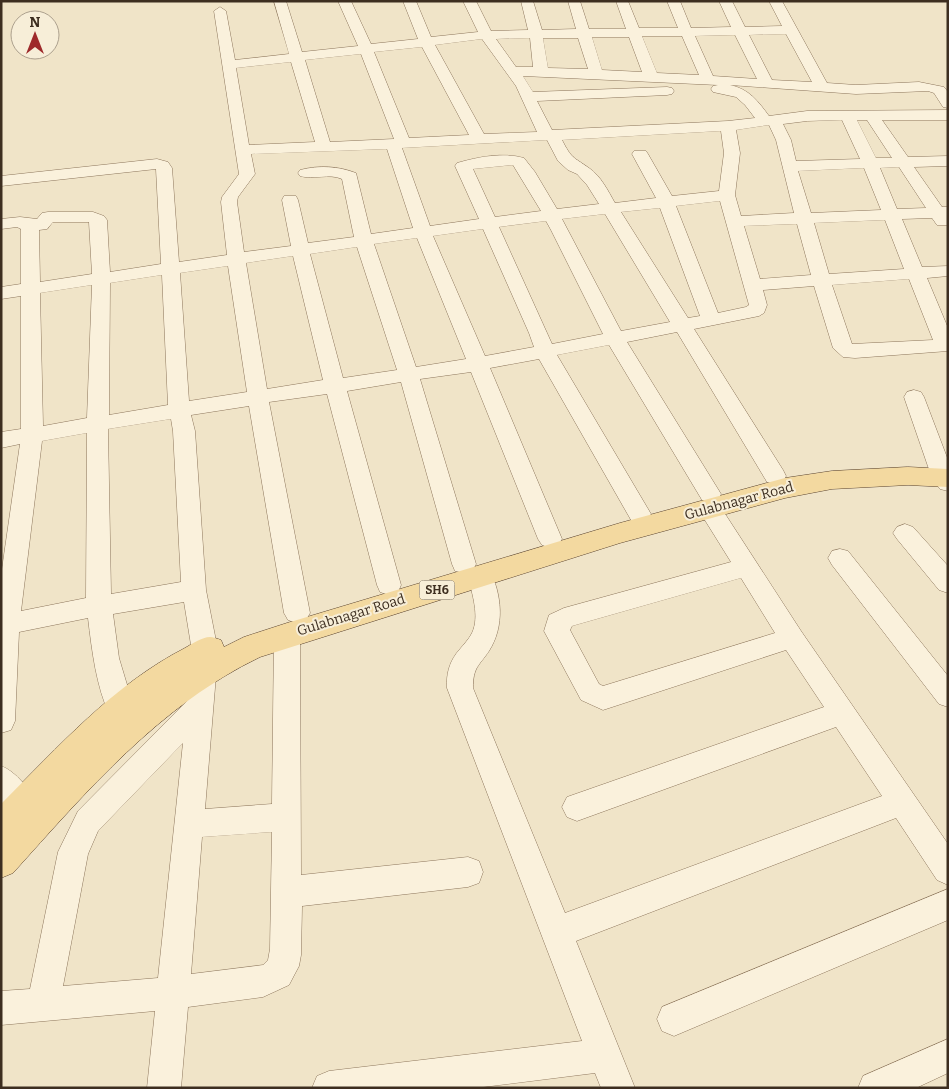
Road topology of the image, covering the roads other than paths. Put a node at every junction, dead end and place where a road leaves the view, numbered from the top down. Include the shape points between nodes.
1 (280, 1) edge
2 (344, 1) edge
3 (409, 1) edge
4 (470, 1) edge
5 (526, 1) edge
6 (574, 1) edge
7 (622, 1) edge
8 (674, 1) edge
9 (725, 1) edge
10 (775, 1) edge
11 (220, 11) dead end
12 (792, 30) junction
13 (739, 31) junction
14 (686, 33) junction
15 (536, 34) junction
16 (635, 34) junction
17 (486, 35) junction
18 (585, 35) junction
19 (426, 41) junction
20 (366, 49) junction
21 (297, 56) junction
22 (229, 65) junction
23 (513, 71) junction
24 (540, 72) junction
25 (596, 73) junction
26 (651, 76) junction
27 (708, 80) junction
28 (766, 82) junction
29 (733, 85) junction
30 (822, 87) junction
31 (530, 97) junction
32 (947, 105) edge
33 (846, 115) junction
34 (871, 115) junction
35 (769, 120) junction
36 (728, 126) junction
37 (549, 135) junction
38 (479, 139) junction
39 (398, 143) junction
40 (324, 147) junction
41 (242, 150) junction
42 (640, 154) dead end
43 (948, 161) edge
44 (901, 162) junction
45 (870, 164) junction
46 (789, 166) junction
47 (306, 172) dead end
48 (1, 181) edge
49 (727, 195) junction
50 (290, 200) dead end
51 (666, 201) junction
52 (610, 209) junction
53 (942, 212) edge
54 (891, 214) junction
55 (552, 215) junction
56 (804, 218) junction
57 (734, 221) junction
58 (488, 223) junction
59 (1, 224) edge
60 (27, 224) junction
61 (948, 227) edge
62 (423, 232) junction
63 (364, 240) junction
64 (300, 249) junction
65 (236, 258) junction
66 (169, 268) junction
67 (948, 271) edge
68 (914, 274) junction
69 (101, 277) junction
70 (820, 281) junction
71 (752, 284) junction
72 (29, 289) junction
73 (1, 293) edge
74 (711, 320) junction
75 (683, 325) junction
76 (615, 338) junction
77 (946, 345) edge
78 (545, 352) junction
79 (479, 364) junction
80 (409, 375) junction
81 (335, 384) junction
82 (258, 397) junction
83 (914, 397) dead end
84 (179, 409) junction
85 (98, 422) junction
86 (32, 435) junction
87 (1, 440) edge
88 (945, 474) edge
89 (775, 476) junction
90 (710, 502) junction
91 (639, 514) junction
92 (905, 533) dead end
93 (550, 539) junction
94 (840, 558) dead end
95 (747, 567) junction
96 (472, 570) junction
97 (948, 583) edge
98 (389, 584) junction
99 (194, 590) junction
100 (99, 606) junction
101 (292, 624) junction
102 (4, 625) edge
103 (792, 638) junction
104 (204, 662) junction
105 (948, 696) edge
106 (200, 706) junction
107 (120, 708) junction
108 (842, 713) junction
109 (1, 721) edge
110 (1, 779) edge
111 (902, 802) junction
112 (23, 805) junction
113 (578, 807) dead end
114 (286, 816) junction
115 (189, 824) junction
116 (1, 828) edge
117 (1, 861) edge
118 (948, 870) edge
119 (468, 872) dead end
120 (286, 892) junction
121 (948, 904) edge
122 (557, 932) junction
123 (173, 993) junction
124 (43, 1004) junction
125 (1, 1008) edge
126 (674, 1019) dead end
127 (605, 1055) junction
128 (948, 1056) edge
129 (497, 1078) edge
130 (390, 1084) edge
131 (164, 1088) edge
132 (329, 1088) edge
133 (618, 1088) edge
134 (875, 1088) edge

1 - 21 street
2 - 20 street
3 - 19 street
4 - 17 street
5 - 15 street
6 - 18 street
7 - 16 street
8 - 14 street
9 - 13 street
10 - 12 street
11 - 22 street
12 - 13 street
12 - 30 street
13 - 14 street
13 - 28 street
14 - 16 street
14 - 27 street
15 - 17 street
15 - 18 street
15 - 24 street
16 - 18 street
16 - 26 street
17 - 19 street
17 - 23 street
18 - 25 street
19 - 20 street
19 - 38 street
20 - 21 street
20 - 39 street
21 - 22 street
21 - 40 street
22 - 41 street
23 - 24 street
23 - 31 street
24 - 25 street
25 - 26 street
26 - 27 street
27 - 29 street
28 - 29 street
28 - 30 street
29 - 31 street
29 - 35 street
30 - 32 street via 930,86 939,90
31 - 37 street
32 - 34 street
33 - 34 street
33 - 35 street
33 - 45 street
34 - 44 street
35 - 36 street
35 - 46 street via 783,136
36 - 37 street
36 - 49 street via 732,153
37 - 38 street
37 - 52 street via 564,158 587,174
38 - 39 street
39 - 40 street
39 - 62 street
40 - 41 street
41 - 65 street via 247,174 229,202
42 - 51 street
43 - 44 street
44 - 45 street
44 - 53 street
45 - 46 street
45 - 54 street
46 - 56 street
47 - 63 street via 337,171 350,176
48 - 66 street via 162,165
49 - 51 street
49 - 57 street
50 - 64 street
51 - 52 street
51 - 74 street
52 - 55 street
52 - 75 street
53 - 54 street
53 - 61 street
54 - 56 street
54 - 68 street
55 - 58 street
55 - 58 street via 518,161 500,160 463,166
55 - 76 street
56 - 57 street
56 - 70 street
57 - 71 street
58 - 62 street
58 - 78 street
59 - 60 street
60 - 69 street via 41,224 48,217 89,216 97,219
60 - 72 street via 30,227
62 - 63 street
62 - 79 street
63 - 64 street
63 - 80 street
64 - 65 street
64 - 81 street
65 - 66 street
65 - 82 street
66 - 69 street
66 - 84 street
67 - 68 street
68 - 70 street
68 - 77 street
69 - 72 street
69 - 85 street
70 - 71 street
70 - 77 street via 846,350
71 - 74 street via 758,305 756,310
72 - 73 street
72 - 86 street
74 - 75 street
75 - 76 street
75 - 89 street
76 - 78 street
76 - 90 street
78 - 79 street
78 - 91 street
79 - 80 street
79 - 93 street
80 - 81 street
80 - 96 street
81 - 82 street
81 - 98 street
82 - 84 street
82 - 101 street
83 - 88 street
84 - 85 street
84 - 99 street via 184,431
85 - 86 street
85 - 100 street
86 - 87 street
86 - 102 street
88 - 89 main road, Gulabnagar Road / SH6 via 845,465
88 - 90 main road, Gulabnagar Road / SH6 via 832,480
89 - 90 main road, Gulabnagar Road / SH6
90 - 91 main road, Gulabnagar Road / SH6
90 - 95 street
90 - 96 main road, Gulabnagar Road / SH6 via 620,533
91 - 93 main road, Gulabnagar Road / SH6
92 - 97 street
93 - 96 main road, Gulabnagar Road / SH6
94 - 105 street
95 - 103 street
95 - 103 street via 564,618 558,622 557,631 590,692 603,698
96 - 98 main road, Gulabnagar Road / SH6
96 - 101 main road, Gulabnagar Road / SH6
96 - 122 street via 488,614 487,628 483,639 462,666 460,688
98 - 101 main road, Gulabnagar Road / SH6
99 - 100 street
99 - 104 street
100 - 102 street
100 - 107 street via 106,658
101 - 104 main road, Gulabnagar Road / SH6 via 246,650
101 - 114 street
102 - 109 street
103 - 108 street
104 - 106 street
104 - 107 main road, Gulabnagar Road / SH6 via 154,682
104 - 117 main road, Gulabnagar Road / SH6 via 118,739
106 - 115 street
106 - 124 street via 88,821 80,835 73,852
107 - 112 main road, Gulabnagar Road / SH6
108 - 111 street
108 - 113 street
110 - 112 street
111 - 118 street
111 - 122 street
112 - 116 main road, Gulabnagar Road / SH6
114 - 115 street
114 - 120 street
115 - 123 street
119 - 120 street
120 - 123 street via 286,950 280,973 264,981
121 - 126 street
122 - 127 street
123 - 124 street
123 - 131 street
124 - 125 street
127 - 129 street
127 - 133 street
128 - 134 street
129 - 130 street
130 - 132 street

